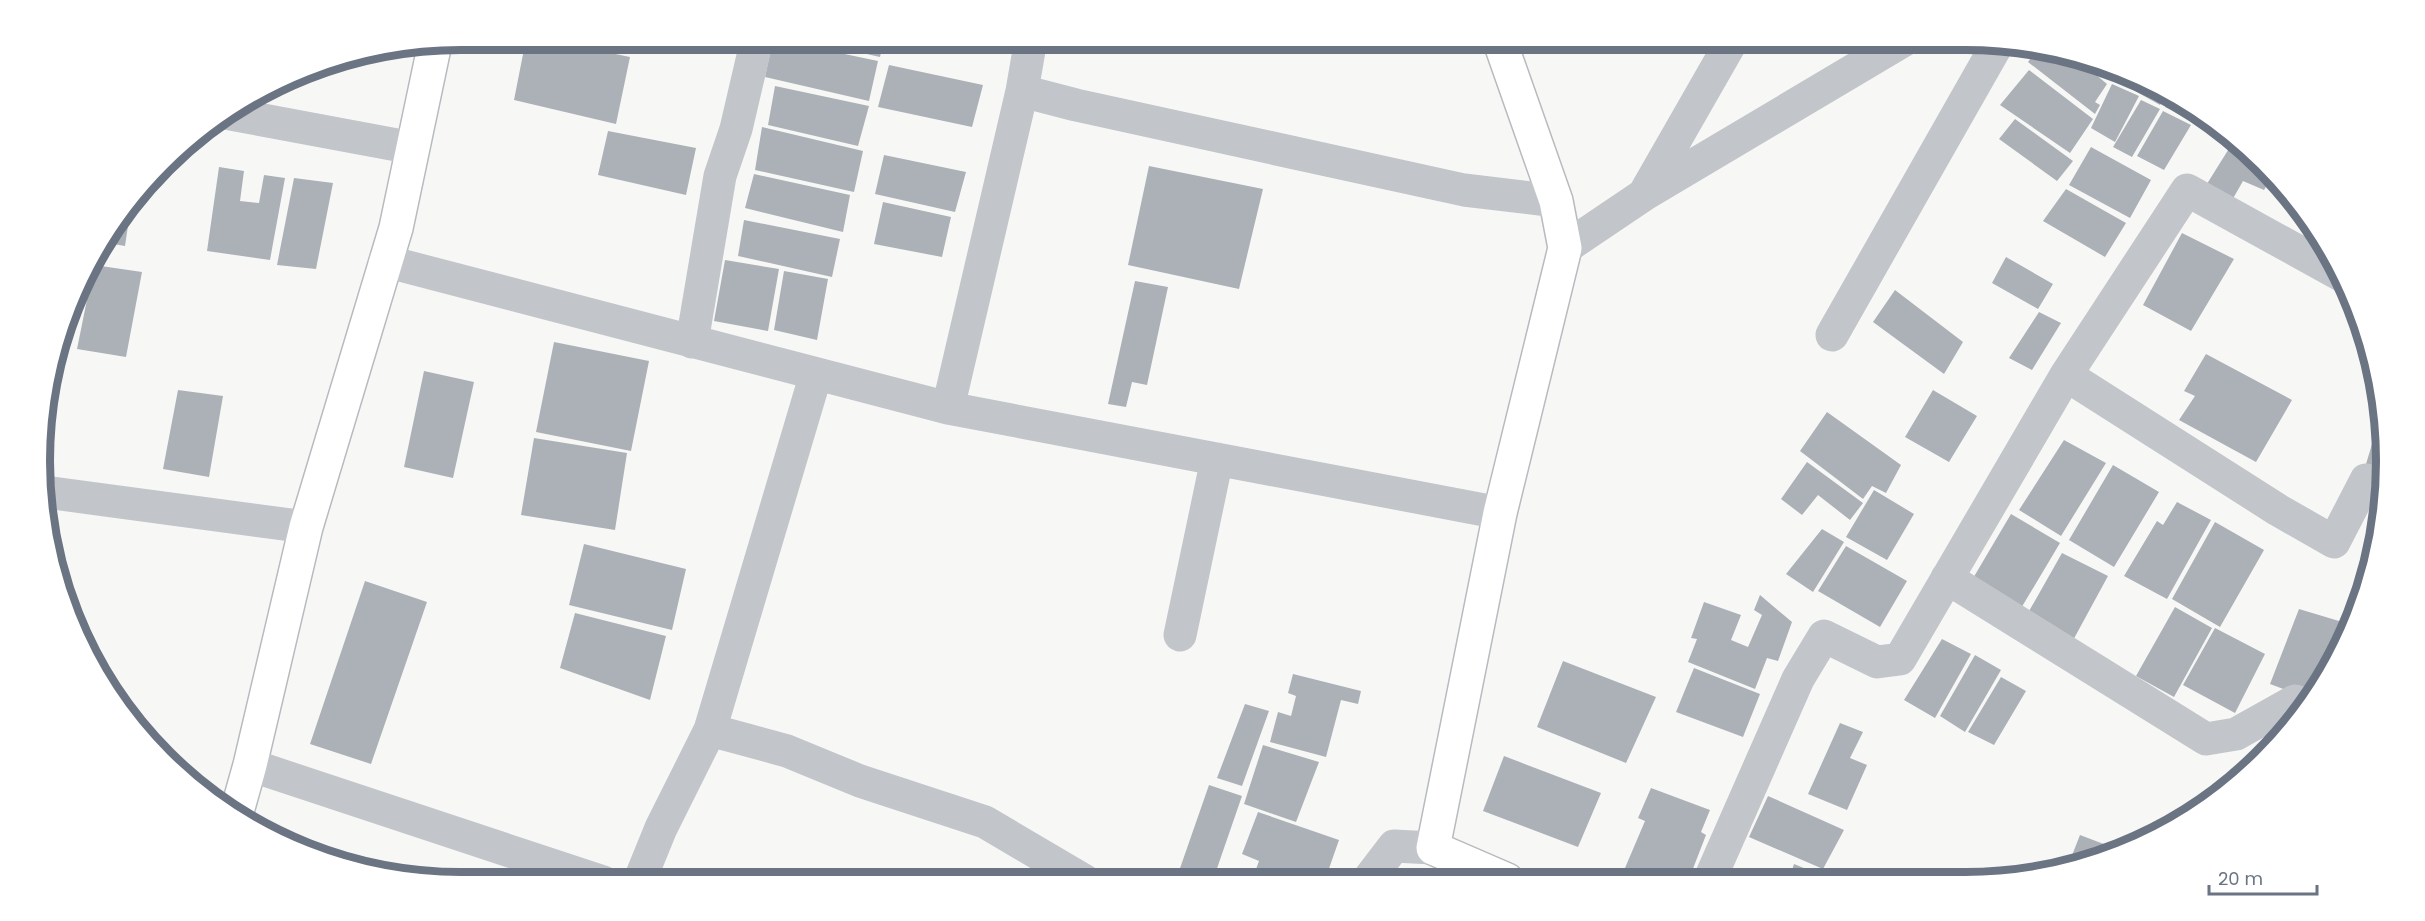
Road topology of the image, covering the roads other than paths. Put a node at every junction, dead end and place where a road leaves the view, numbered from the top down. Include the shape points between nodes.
1 (434, 50) edge
2 (754, 50) edge
3 (1029, 50) edge
4 (1503, 50) edge
5 (1727, 50) edge
6 (1887, 50) edge
7 (1994, 50) edge
8 (1022, 91) junction
9 (238, 115) edge
10 (413, 148) junction
11 (1645, 194) junction
12 (1556, 201) junction
13 (1565, 248) junction
14 (386, 261) junction
15 (2326, 267) edge
16 (1832, 335) dead end
17 (692, 342) junction
18 (816, 374) junction
19 (2066, 375) junction
20 (948, 408) junction
21 (1217, 459) junction
22 (2375, 483) edge
23 (51, 493) edge
24 (1500, 513) junction
25 (306, 527) junction
26 (1947, 578) junction
27 (1180, 635) dead end
28 (2297, 702) edge
29 (710, 730) junction
30 (250, 765) junction
31 (239, 806) edge
32 (1433, 848) junction
33 (1035, 867) edge
34 (573, 872) edge
35 (643, 872) edge
36 (1054, 872) edge
37 (1374, 872) edge
38 (1488, 872) edge
39 (1713, 872) edge

1 - 10 street
2 - 17 street via 736,129 720,176
3 - 8 street
4 - 12 street
5 - 11 street
6 - 11 street
7 - 16 street
8 - 12 street via 1464,190
8 - 20 street
9 - 10 street
10 - 14 street
11 - 13 street
12 - 13 street
13 - 24 street
14 - 17 street
14 - 25 street
15 - 19 street via 2187,190
17 - 18 street
18 - 20 street
18 - 29 street
19 - 22 street via 2334,542 2366,480
19 - 26 street
20 - 21 street
21 - 24 street
21 - 27 street
23 - 25 street
24 - 32 street
25 - 30 street
26 - 28 street via 2206,739 2236,734
26 - 39 street via 1900,659 1877,662 1824,636 1798,679
29 - 33 street via 787,751 860,781 985,822
29 - 35 street
30 - 31 street
30 - 34 street
32 - 37 street via 1394,846
32 - 38 street
33 - 36 street

